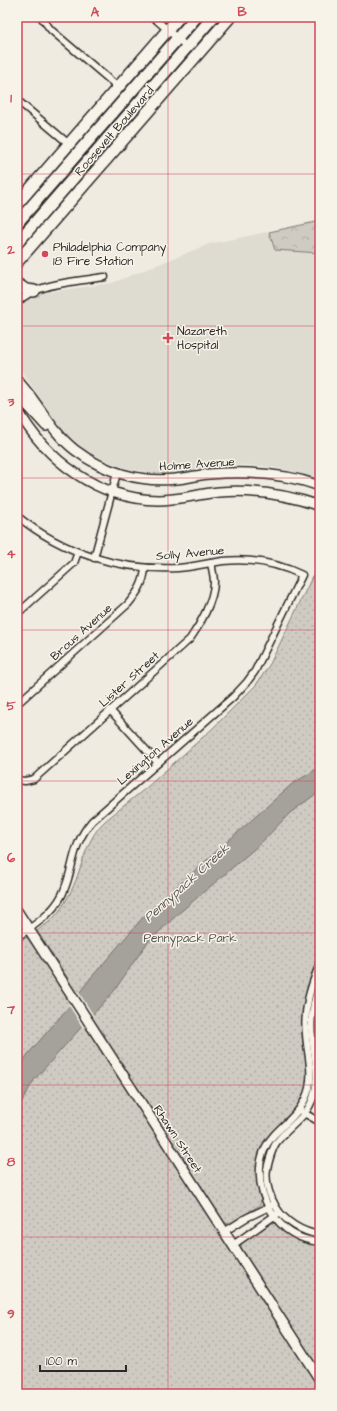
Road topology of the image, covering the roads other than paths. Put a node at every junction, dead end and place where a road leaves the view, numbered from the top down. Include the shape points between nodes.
1 (41, 17) edge
2 (153, 17) edge
3 (179, 17) edge
4 (196, 17) edge
5 (213, 17) edge
6 (230, 17) edge
7 (168, 30) junction
8 (177, 38) junction
9 (187, 47) junction
10 (118, 87) junction
11 (17, 100) edge
12 (68, 144) junction
13 (17, 204) edge
14 (17, 223) edge
15 (17, 243) edge
16 (17, 262) edge
17 (105, 277) dead end
18 (17, 284) edge
19 (34, 291) junction
20 (17, 303) edge
21 (17, 380) edge
22 (17, 394) edge
23 (31, 404) junction
24 (18, 411) edge
25 (117, 473) junction
26 (320, 486) edge
27 (112, 492) junction
28 (320, 506) edge
29 (18, 519) edge
30 (78, 552) junction
31 (94, 558) junction
32 (211, 563) junction
33 (145, 568) junction
34 (302, 575) joint
35 (17, 614) edge
36 (17, 704) edge
37 (110, 710) junction
38 (158, 764) junction
39 (17, 780) edge
40 (17, 911) edge
41 (28, 929) junction
42 (17, 937) edge
43 (320, 963) edge
44 (320, 983) edge
45 (306, 1008) junction
46 (313, 1008) junction
47 (302, 1112) junction
48 (320, 1122) edge
49 (271, 1206) junction
50 (276, 1214) junction
51 (224, 1232) junction
52 (320, 1235) edge
53 (320, 1242) edge
54 (233, 1245) junction
55 (320, 1380) edge

1 - 10 street via 51,30
2 - 7 street
3 - 7 highway
4 - 8 highway, Roosevelt Boulevard
5 - 9 highway, Roosevelt Boulevard
6 - 16 highway, Roosevelt Boulevard
7 - 8 street
7 - 10 highway
8 - 9 street
8 - 14 highway, Roosevelt Boulevard
9 - 15 highway, Roosevelt Boulevard
10 - 12 highway
11 - 12 street
12 - 13 highway
17 - 19 street via 49,286
18 - 19 highway via 26,290
19 - 20 street
21 - 23 main road, Holme Avenue
22 - 23 main road
23 - 24 street
23 - 25 main road, Holme Avenue via 75,450
24 - 27 main road via 33,434 56,459 72,472
25 - 26 main road, Holme Avenue via 157,480 209,474 259,473 303,480
25 - 27 street
27 - 28 main road via 159,500 219,492 256,492
27 - 31 street
29 - 30 street, Solly Avenue
30 - 31 street, Solly Avenue
30 - 35 street via 74,562
31 - 33 street, Solly Avenue
32 - 33 street, Solly Avenue via 179,568
32 - 34 street, Solly Avenue via 237,560 264,562
32 - 37 street, Lister Street via 214,581 212,597 197,629 190,639
33 - 36 street, Brous Avenue via 140,588 128,604
34 - 38 street, Lexington Avenue via 262,660 247,682
37 - 38 street
37 - 39 street, Lister Street via 34,779 25,782
38 - 41 street, Lexington Avenue via 84,830 74,853 62,896 51,910
40 - 41 main road, Rhawn Street
41 - 42 street, Lexington Avenue
41 - 51 main road, Rhawn Street
43 - 45 street
44 - 46 street
45 - 46 street
45 - 47 street via 310,1078
46 - 47 street via 312,1035 317,1080 311,1104
47 - 48 street
47 - 49 street via 271,1152 266,1176
49 - 50 street
49 - 51 street
50 - 52 street via 300,1229
50 - 53 street via 282,1225 293,1234
50 - 54 street
51 - 54 main road, Rhawn Street
54 - 55 main road, Rhawn Street

